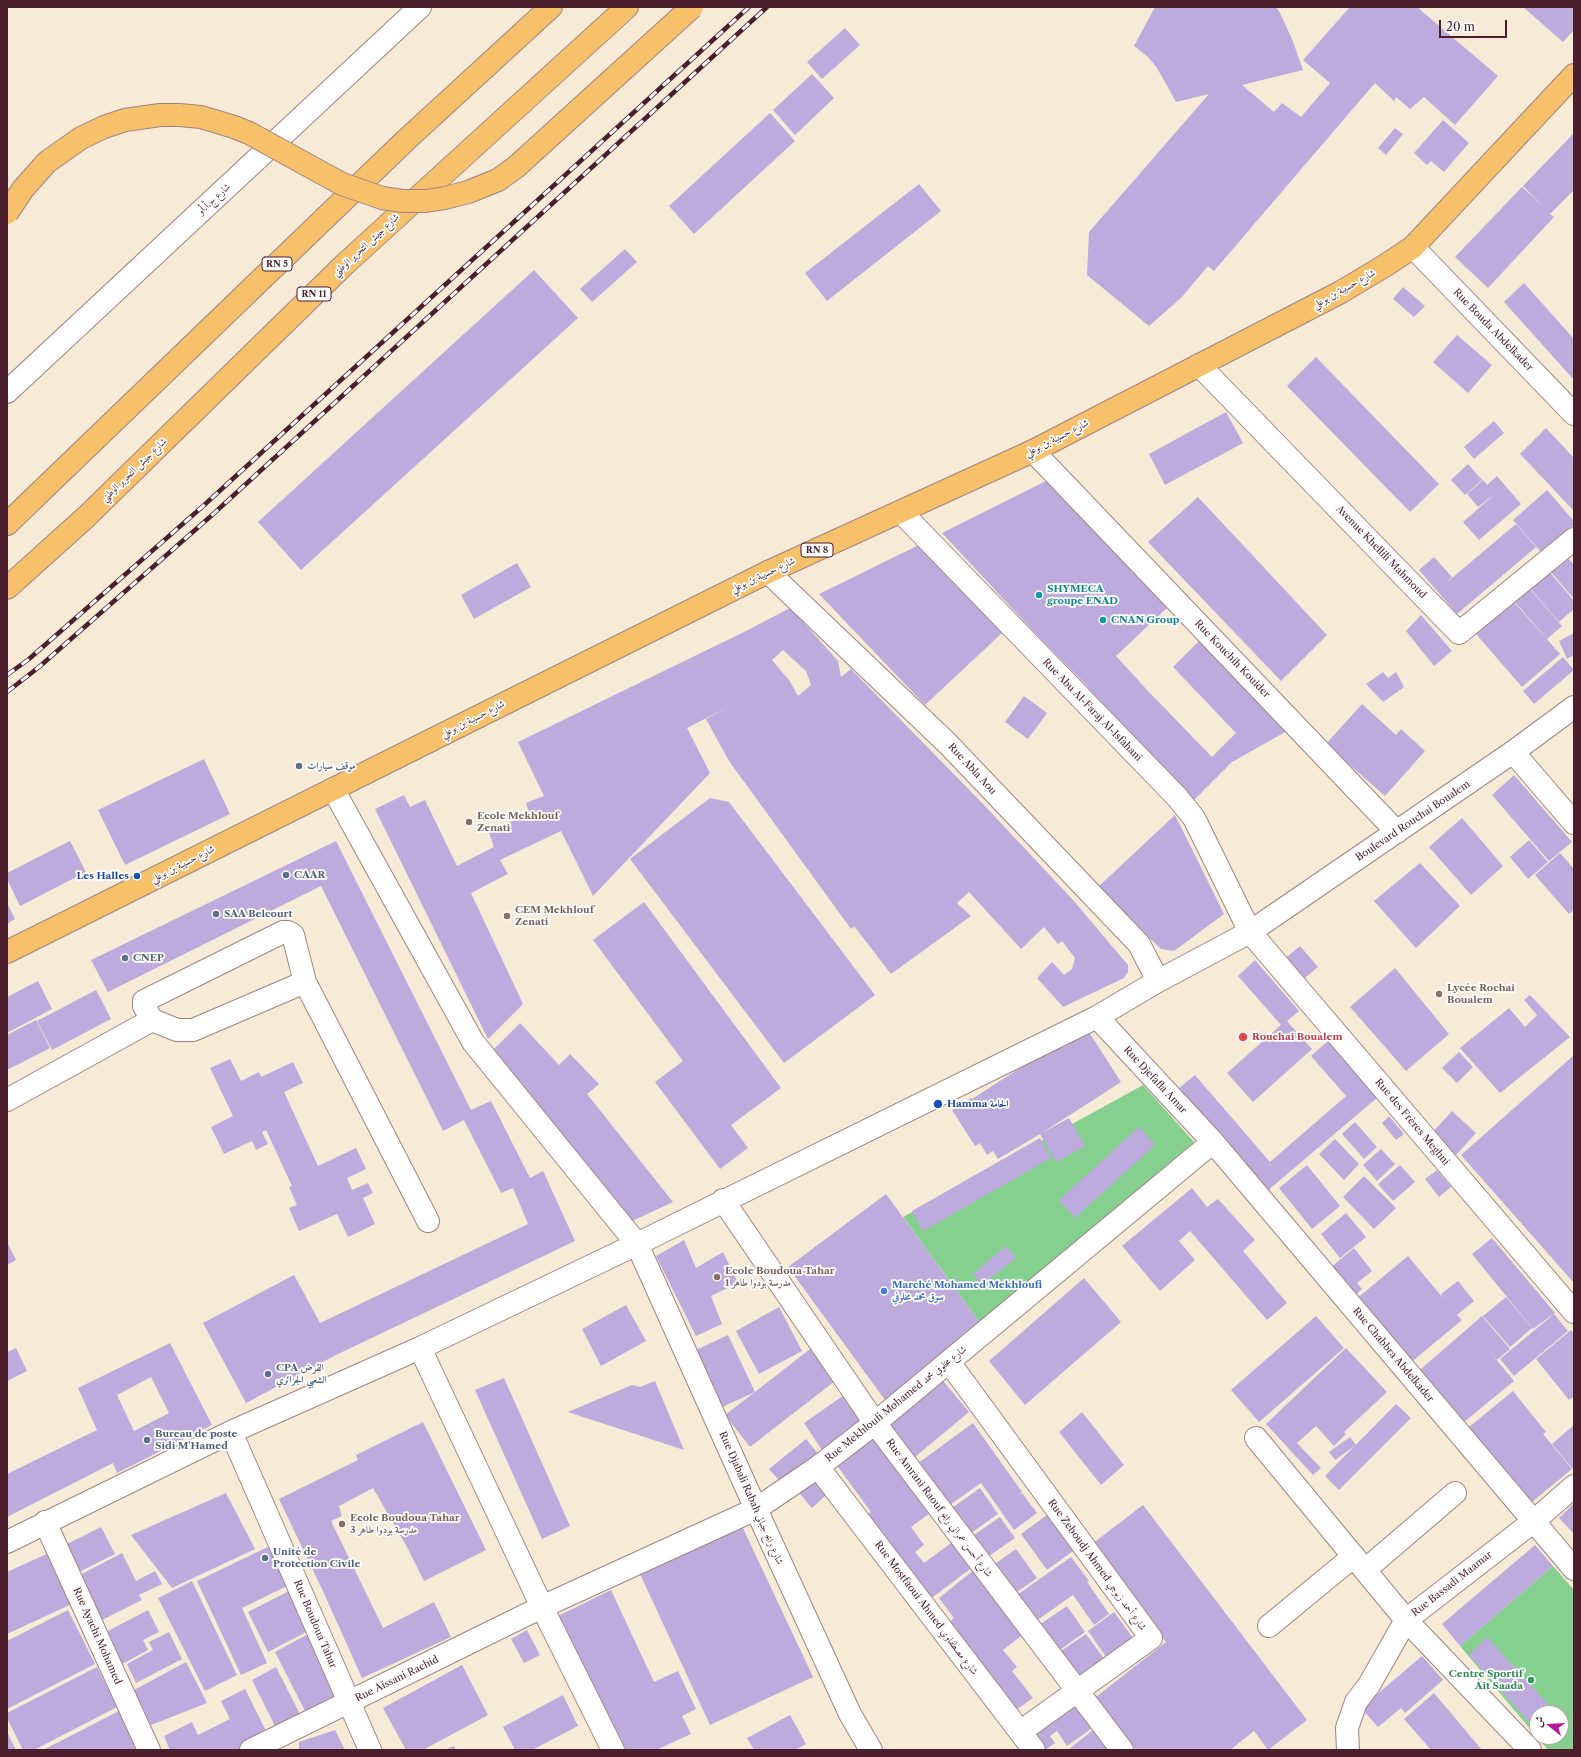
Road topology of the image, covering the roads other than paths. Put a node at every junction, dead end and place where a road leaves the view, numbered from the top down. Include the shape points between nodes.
1 (420, 7) edge
2 (551, 7) edge
3 (627, 7) edge
4 (692, 7) edge
5 (1574, 75) edge
6 (7, 213) edge
7 (1413, 247) junction
8 (1199, 365) junction
9 (7, 392) edge
10 (1574, 414) edge
11 (1033, 451) junction
12 (901, 512) junction
13 (7, 524) edge
14 (1574, 539) edge
15 (768, 572) junction
16 (7, 588) edge
17 (1574, 707) edge
18 (1513, 752) junction
19 (333, 789) junction
20 (1574, 823) edge
21 (1397, 832) junction
22 (1250, 932) junction
23 (7, 952) edge
24 (1158, 981) junction
25 (306, 982) junction
26 (1097, 1017) junction
27 (152, 1020) junction
28 (7, 1100) edge
29 (1213, 1142) junction
30 (723, 1200) junction
31 (428, 1221) dead end
32 (637, 1244) junction
33 (1574, 1312) edge
34 (420, 1348) junction
35 (949, 1362) junction
36 (875, 1423) junction
37 (232, 1432) junction
38 (1256, 1438) dead end
39 (818, 1467) junction
40 (1574, 1486) edge
41 (1455, 1493) dead end
42 (756, 1509) junction
43 (1534, 1521) junction
44 (45, 1522) junction
45 (7, 1542) edge
46 (1360, 1563) junction
47 (1574, 1569) edge
48 (542, 1607) junction
49 (1406, 1620) junction
50 (1269, 1626) dead end
51 (1076, 1690) junction
52 (349, 1703) junction
53 (1020, 1732) junction
54 (149, 1750) edge
55 (251, 1750) edge
56 (370, 1750) edge
57 (612, 1750) edge
58 (871, 1750) edge
59 (1034, 1750) edge
60 (1122, 1750) edge
61 (1348, 1750) edge
62 (1530, 1750) edge

1 - 9 street, شارع ج.أ.أو
2 - 13 main road, RN 5 via 400,145
3 - 16 main road, شارع جيش التحرير الوطني / RN 11 via 345,264 86,517
4 - 6 main road, bridge via 516,167 498,180 468,192 426,201 382,198 342,184 234,127 201,117 160,115 125,120 81,138 47,162 23,189
5 - 7 main road, شارع حسيبة بن بوعلي / RN 8
7 - 8 main road, شارع حسيبة بن بوعلي / RN 8 via 1341,292
7 - 10 street, Rue Bouda Abdelkader
8 - 11 main road, شارع حسيبة بن بوعلي / RN 8
8 - 14 street, Avenue Khellili Mahmoud via 1459,633
11 - 12 main road, شارع حسيبة بن بوعلي / RN 8
11 - 21 street, Rue Kouchih Kouider
12 - 15 main road, شارع حسيبة بن بوعلي / RN 8
12 - 22 street, Rue Abu Al-Faraj Al-Isfahani via 1177,797 1194,818
15 - 19 main road, شارع حسيبة بن بوعلي / RN 8
15 - 24 street, Rue Abla Aou via 948,744 1139,944
17 - 18 street, Boulevard Rouchai Boualem
18 - 20 street
18 - 21 street, Boulevard Rouchai Boualem
19 - 23 main road, شارع حسيبة بن بوعلي / RN 8
19 - 32 street, Rue Djabali Rabah شارع رابح جبالي via 473,1042
21 - 22 street, Boulevard Rouchai Boualem
22 - 24 street, Boulevard Rouchai Boualem
22 - 33 street, Rue des Frères Meghni
24 - 26 street, Boulevard Rouchai Boualem
25 - 27 street via 193,1030 177,1030
25 - 27 street via 292,935 283,932 144,1001
25 - 31 street
26 - 29 street, Rue Djefafla Amar
26 - 30 street, Boulevard Rouchai Boualem
27 - 28 street
29 - 35 street, Rue Mekhloufi Mohamed شارع مخلوفي محمد
29 - 43 street, Rue Chabbra Abdelkader
30 - 32 street, Boulevard Rouchai Boualem
30 - 36 street, Rue Amrani Raouf شارع أحسن عمراني رابح
32 - 34 street, Boulevard Rouchai Boualem
32 - 42 street, Rue Djabali Rabah شارع رابح جبالي
34 - 37 street, Boulevard Rouchai Boualem
34 - 48 street
35 - 36 street, Rue Mekhloufi Mohamed شارع مخلوفي محمد
35 - 51 street, Rue Zeboudj Ahmed شارع أحمد زبوجي via 1151,1638
36 - 39 street, Rue Mekhloufi Mohamed شارع مخلوفي محمد
36 - 51 street, Rue Amrani Raouf شارع أحسن عمراني رابح
37 - 44 street, Boulevard Rouchai Boualem
37 - 52 street, Rue Boudoua Tahar
38 - 46 street
39 - 42 street, Rue Mekhloufi Mohamed شارع مخلوفي محمد
39 - 53 street, Rue Mostfaoui Ahmed شارع مصطفاوي
40 - 43 street, Rue Bassadi Maamar
41 - 46 street
42 - 48 street, Rue Mekhloufi Mohamed شارع مخلوفي محمد
42 - 58 street, Rue Djabali Rabah شارع رابح جبالي via 850,1714
43 - 47 street, Rue Chabbra Abdelkader
43 - 49 street, Rue Bassadi Maamar
44 - 45 street, Boulevard Rouchai Boualem
44 - 54 street, Rue Ayachi Mohamed
46 - 49 street
46 - 50 street
48 - 52 street, Rue Aïssani Rachid
48 - 57 street
49 - 61 street, Rue Bassadi Maamar via 1369,1685 1356,1702 1347,1728
49 - 62 street
51 - 53 street, Rue Zeboudj Ahmed شارع أحمد زبوجي
51 - 60 street, Rue Amrani Raouf شارع أحسن عمراني رابح
52 - 55 street, Rue Aïssani Rachid
52 - 56 street, Rue Boudoua Tahar
53 - 59 street, Rue Mostfaoui Ahmed شارع مصطفاوي

